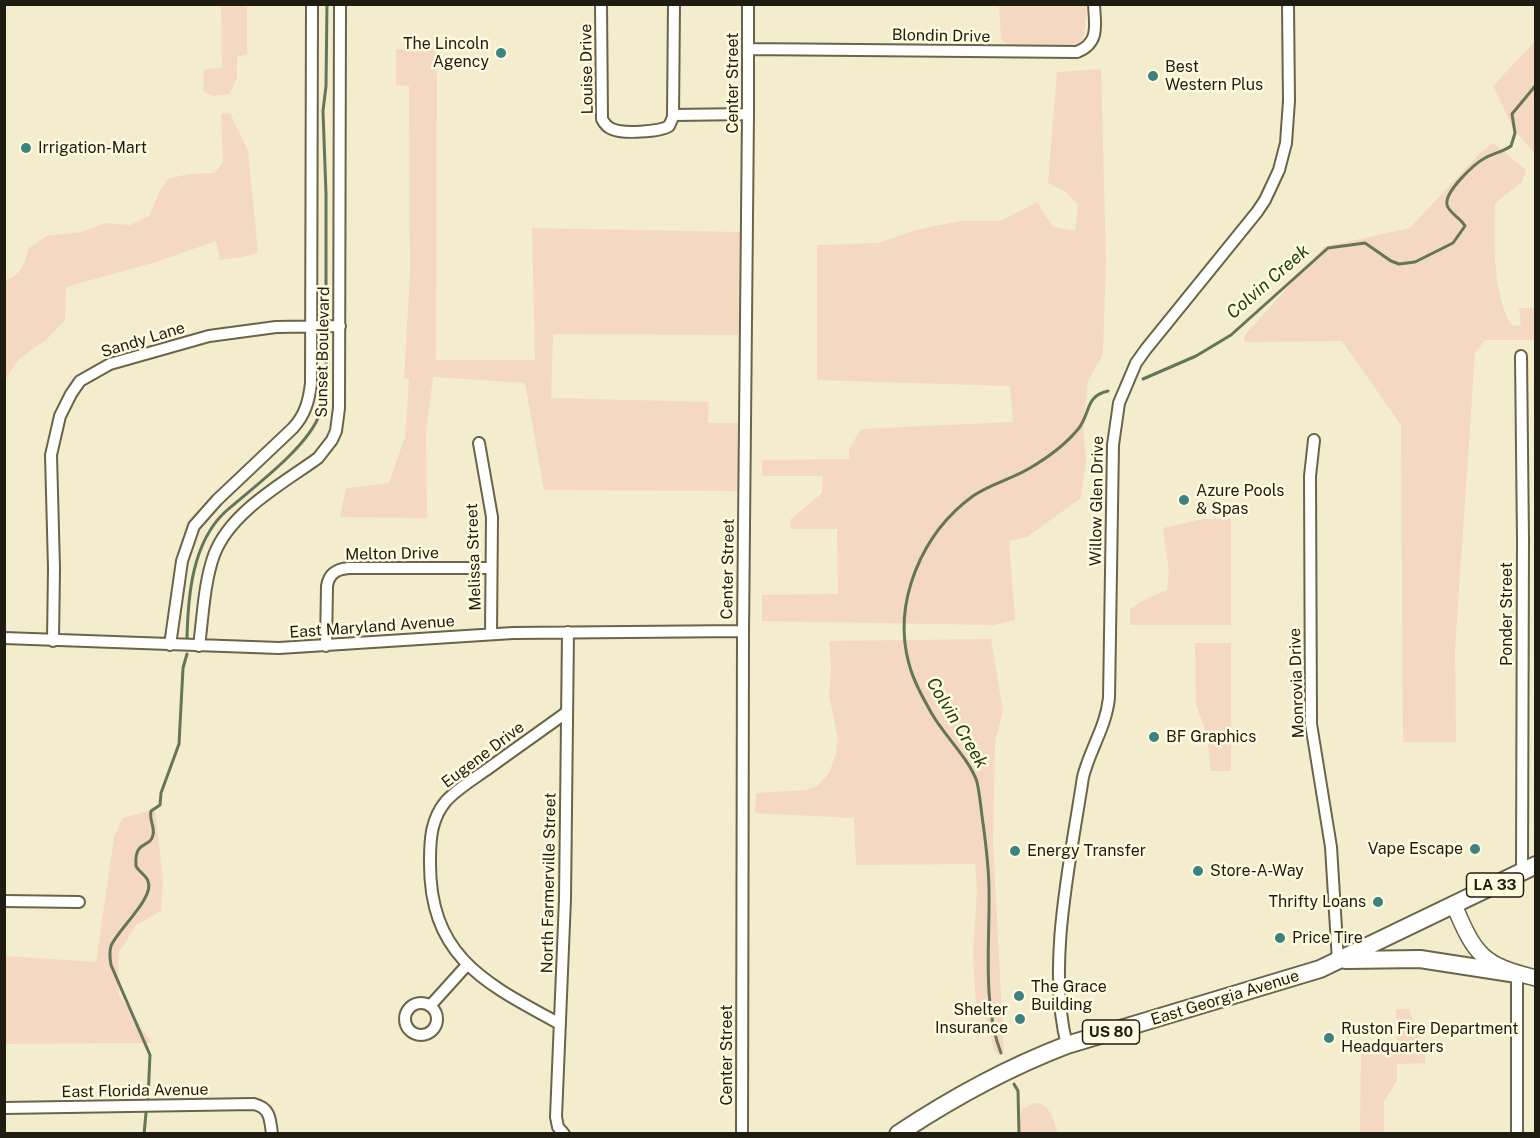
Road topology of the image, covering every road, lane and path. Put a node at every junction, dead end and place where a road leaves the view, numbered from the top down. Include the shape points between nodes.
1 (312, 4) edge
2 (340, 4) edge
3 (601, 4) edge
4 (674, 4) edge
5 (748, 4) edge
6 (1094, 4) edge
7 (1288, 4) edge
8 (748, 49) junction
9 (748, 114) junction
10 (673, 115) junction
11 (311, 326) junction
12 (340, 326) junction
13 (1521, 356) dead end
14 (1314, 440) dead end
15 (479, 443) dead end
16 (491, 568) junction
17 (742, 631) junction
18 (568, 632) junction
19 (491, 634) junction
20 (4, 638) edge
21 (53, 640) junction
22 (170, 645) junction
23 (199, 646) junction
24 (326, 646) junction
25 (567, 712) junction
26 (1529, 868) edge
27 (4, 901) edge
28 (79, 902) dead end
29 (1454, 906) junction
30 (1338, 961) junction
31 (467, 965) junction
32 (1518, 974) junction
33 (1536, 978) edge
34 (430, 1006) dead end
35 (560, 1024) junction
36 (1067, 1045) junction
37 (4, 1108) edge
38 (563, 1133) edge
39 (272, 1134) edge
40 (742, 1134) edge
41 (898, 1134) edge
42 (1517, 1134) edge

1 - 11 street, Sunset Boulevard
2 - 12 street, Sunset Boulevard
3 - 10 street, Louise Drive via 602,119 616,130 657,131 669,126
4 - 10 street
5 - 8 street, Center Street
6 - 8 street, Blondin Drive via 1095,34 1085,49 1077,52
7 - 36 street, Willow Glen Drive via 1288,130 1279,170 1257,212 1141,356 1119,403 1113,445 1109,698 1105,721 1083,777 1061,935 1060,1009
8 - 9 street, Center Street
9 - 10 street
9 - 17 street, Center Street
11 - 12 street, Sandy Lane
11 - 21 street, Sandy Lane via 248,329 192,340 110,364 75,388 60,416 51,455
11 - 22 street, Sunset Boulevard via 311,383 305,411 293,428 194,526 182,561
12 - 23 street, Sunset Boulevard via 338,416 332,440 318,458 246,511 222,538 209,572
13 - 26 street, Ponder Street
14 - 30 street, Monrovia Drive via 1310,476 1311,724 1331,847
15 - 16 street, Melissa Street via 492,517
16 - 19 street, Melissa Street
16 - 24 street, Melton Drive via 337,570 327,586
17 - 18 street, East Maryland Avenue
17 - 40 street, Center Street
18 - 19 street, East Maryland Avenue
18 - 25 street, North Farmerville Street
19 - 24 street, East Maryland Avenue
20 - 21 street, East Maryland Avenue
21 - 22 street, East Maryland Avenue
22 - 23 street, East Maryland Avenue
23 - 24 street, East Maryland Avenue
25 - 31 street, Eugene Drive via 459,790 436,817 430,859 434,902 446,935
25 - 35 street, North Farmerville Street
26 - 29 main road, LA 33
27 - 28 street
29 - 30 main road, East Georgia Avenue / US 80
29 - 32 main road via 1478,951 1494,965
30 - 32 main road via 1420,959
30 - 36 main road, East Georgia Avenue / US 80
31 - 34 street
31 - 35 street, Eugene Drive via 501,992
32 - 33 main road
32 - 42 street
35 - 38 street, North Farmerville Street via 556,1117
36 - 41 main road, East Georgia Avenue / US 80 via 971,1088
37 - 39 street, East Florida Avenue via 247,1104 265,1108

